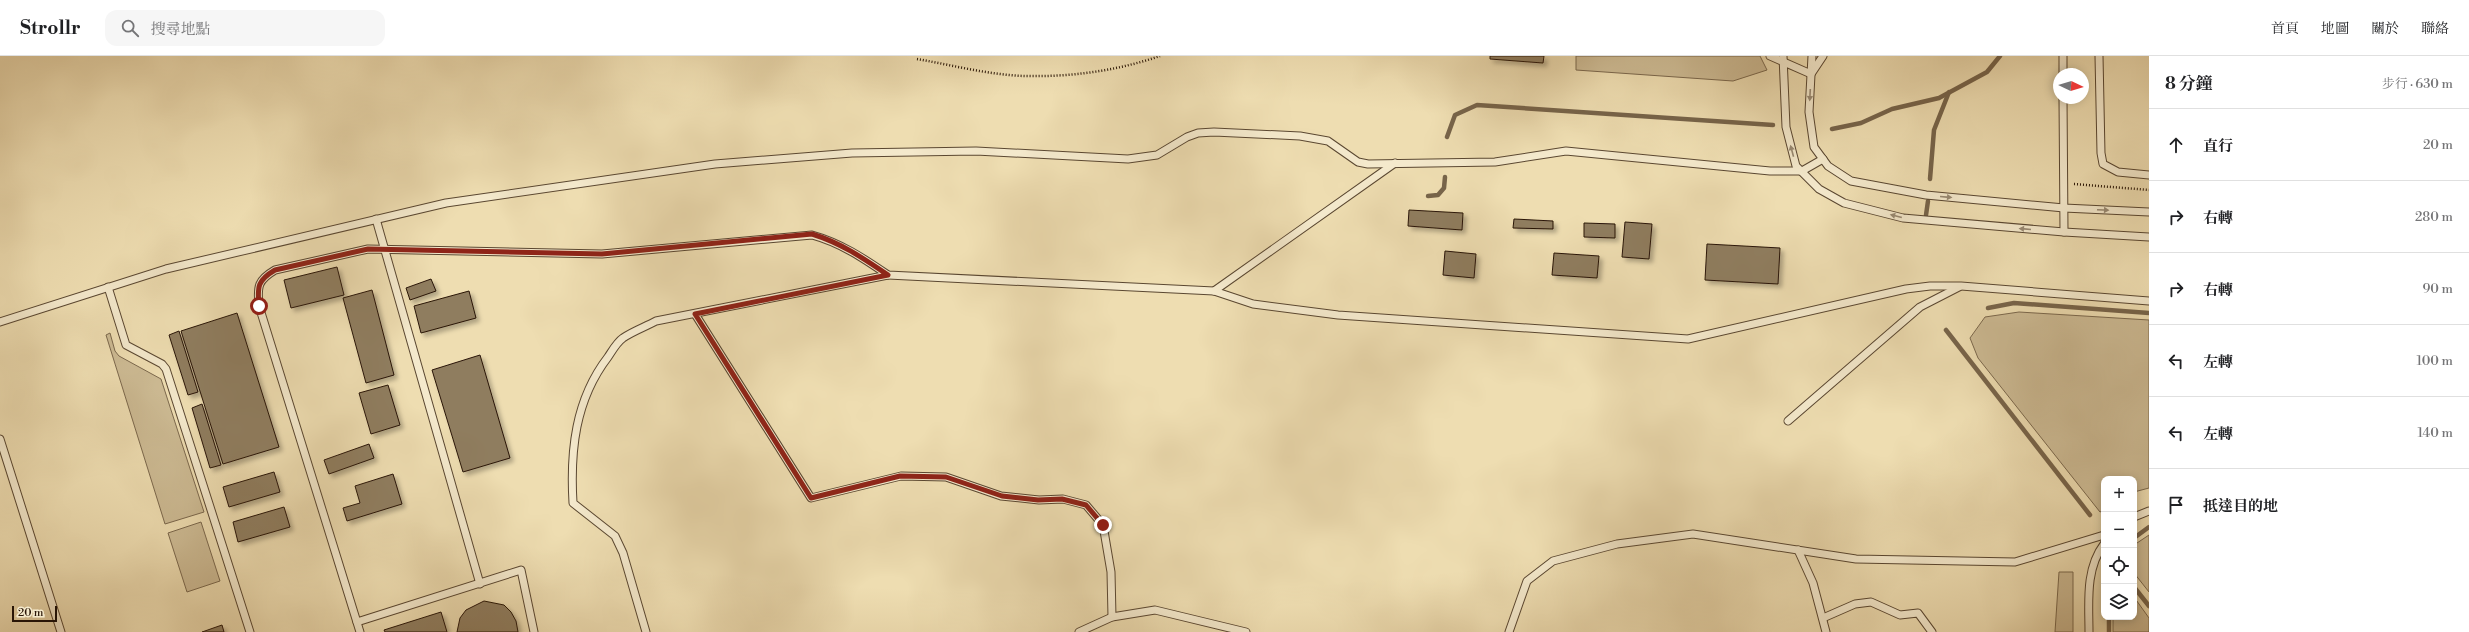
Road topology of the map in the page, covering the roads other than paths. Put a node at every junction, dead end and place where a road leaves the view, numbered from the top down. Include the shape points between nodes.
1 (1770, 56) edge
2 (1812, 56) edge
3 (1823, 56) edge
4 (2063, 56) edge
5 (2099, 56) edge
6 (1783, 60) edge
7 (2063, 68) edge
8 (1811, 74) junction
9 (2064, 104) edge
10 (1823, 159) junction
11 (1396, 162) junction
12 (1802, 171) junction
13 (2149, 175) edge
14 (2064, 208) junction
15 (2149, 212) edge
16 (376, 219) junction
17 (2064, 232) junction
18 (2149, 237) edge
19 (385, 250) junction
20 (888, 275) junction
21 (1961, 286) junction
22 (108, 287) junction
23 (1214, 291) junction
24 (2149, 301) edge
25 (695, 314) junction
26 (0, 322) edge
27 (1788, 421) dead end
28 (0, 440) edge
29 (2149, 511) edge
30 (2137, 516) edge
31 (2101, 536) edge
32 (2102, 548) edge
33 (1798, 550) junction
34 (480, 584) junction
35 (1112, 617) junction
36 (1823, 618) junction
37 (357, 622) junction
38 (61, 632) edge
39 (250, 632) edge
40 (360, 632) edge
41 (534, 632) edge
42 (646, 632) edge
43 (1079, 632) edge
44 (1246, 632) edge
45 (1509, 632) edge
46 (1826, 632) edge
47 (1932, 632) edge
48 (2089, 632) edge

1 - 6 lane
2 - 8 lane
3 - 8 lane
4 - 7 lane
5 - 13 lane via 2100,153 2103,164 2118,172
6 - 8 lane
12 -> 6 lane via 1796,166 1786,127
8 -> 10 lane via 1809,112 1814,147
9 - 14 lane
10 - 12 lane
10 -> 14 lane via 1828,166 1851,182 1879,188
11 - 12 lane via 1495,162 1566,151 1770,171
11 - 16 lane via 1358,162 1328,141 1314,138 1214,132 1187,137 1157,155 1128,159 968,151 852,153 715,164 446,203
11 - 23 lane
17 -> 12 lane via 1903,218 1844,203 1819,189
14 -> 15 lane
14 - 17 lane
16 - 19 lane
16 - 22 lane via 166,269
17 - 18 lane
19 - 20 lane via 602,254 812,234 853,251
19 - 34 lane
19 - 37 lane via 368,249 275,270 263,277 258,290 259,306
20 - 23 lane
20 - 25 lane
21 - 23 lane via 1906,289 1688,339 1338,315 1253,304
21 - 24 lane
21 - 27 lane via 1920,307
22 - 26 lane
22 - 39 lane via 126,345 162,364 166,369
25 - 35 lane via 811,498 900,476 946,477 1002,496 1038,500 1062,499 1086,505 1103,525 1111,572
25 - 42 lane via 656,321 622,338 601,365 592,382 575,428 573,503 615,536 623,553
28 - 38 lane
29 - 30 lane
31 - 33 lane via 2015,562 1856,559
32 - 48 lane via 2093,568 2089,590
33 - 36 lane via 1813,583
33 - 45 lane via 1693,534 1617,544 1553,561 1526,581
34 - 37 lane
34 - 41 lane via 521,570
35 - 43 lane
35 - 44 lane via 1155,610
36 - 46 lane
36 - 47 lane via 1855,604 1871,602 1900,615 1918,613
37 - 40 lane

